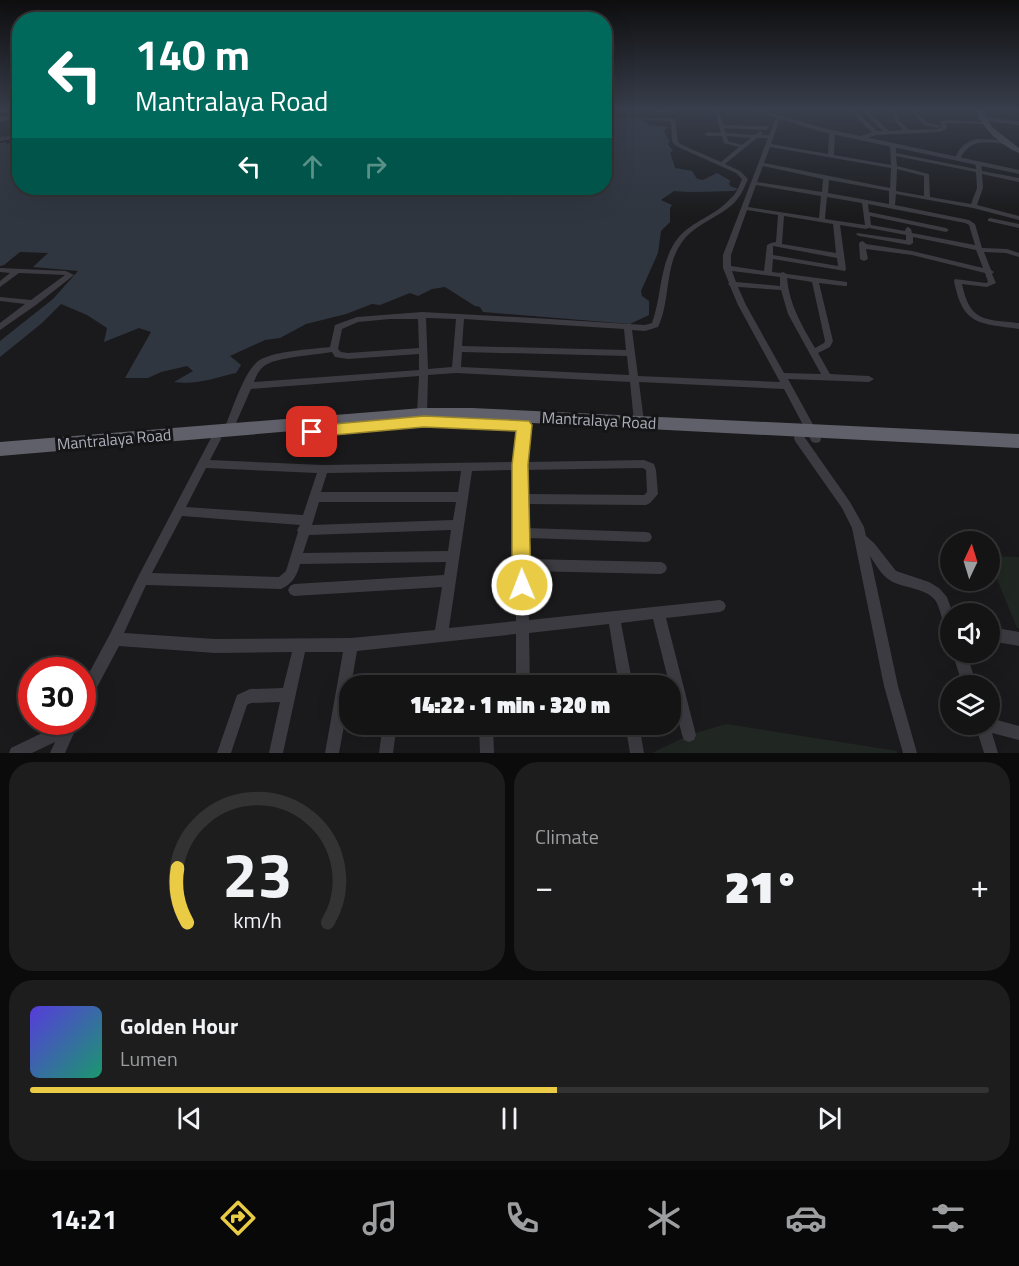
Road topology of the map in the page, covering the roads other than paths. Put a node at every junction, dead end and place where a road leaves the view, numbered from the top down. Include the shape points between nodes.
1 (678, 145) edge
2 (736, 145) edge
3 (767, 145) edge
4 (799, 145) edge
5 (831, 145) edge
6 (893, 145) joint
7 (966, 145) edge
8 (744, 147) joint
9 (894, 154) junction
10 (831, 156) junction
11 (958, 159) junction
12 (978, 163) junction
13 (722, 164) junction
14 (760, 164) junction
15 (894, 167) junction
16 (789, 170) junction
17 (1019, 171) edge
18 (979, 172) junction
19 (826, 178) junction
20 (1019, 180) edge
21 (754, 183) junction
22 (785, 185) dead end
23 (892, 191) junction
24 (824, 194) junction
25 (927, 199) junction
26 (865, 201) junction
27 (892, 206) junction
28 (973, 206) junction
29 (744, 208) junction
30 (867, 213) junction
31 (781, 214) junction
32 (946, 217) junction
33 (1019, 218) edge
34 (990, 220) dead end
35 (822, 221) junction
36 (907, 222) junction
37 (836, 223) junction
38 (868, 226) junction
39 (1019, 226) edge
40 (858, 230) junction
41 (946, 230) junction
42 (908, 233) junction
43 (948, 241) junction
44 (910, 243) junction
45 (779, 244) junction
46 (862, 246) junction
47 (980, 249) junction
48 (912, 253) junction
49 (1019, 255) edge
50 (769, 256) junction
51 (840, 256) junction
52 (864, 259) dead end
53 (727, 268) junction
54 (0, 270) edge
55 (17, 271) junction
56 (768, 272) junction
57 (990, 272) junction
58 (783, 274) junction
59 (815, 280) junction
60 (732, 284) junction
61 (844, 284) dead end
62 (0, 285) edge
63 (783, 288) junction
64 (0, 299) edge
65 (33, 303) junction
66 (422, 315) junction
67 (460, 317) junction
68 (1019, 326) edge
69 (0, 327) edge
70 (628, 327) junction
71 (334, 349) junction
72 (458, 349) junction
73 (423, 351) junction
74 (815, 351) junction
75 (630, 353) junction
76 (456, 370) junction
77 (424, 372) junction
78 (782, 376) junction
79 (826, 376) junction
80 (633, 379) junction
81 (869, 379) dead end
82 (247, 386) junction
83 (788, 386) junction
84 (422, 414) junction
85 (639, 422) junction
86 (524, 425) junction
87 (223, 434) junction
88 (809, 436) junction
89 (1019, 441) edge
90 (0, 449) edge
91 (1019, 449) edge
92 (0, 457) edge
93 (204, 464) junction
94 (520, 465) junction
95 (467, 467) junction
96 (323, 469) junction
97 (314, 497) junction
98 (462, 497) junction
99 (520, 499) junction
100 (180, 511) junction
101 (304, 525) junction
102 (458, 525) junction
103 (521, 533) junction
104 (646, 537) dead end
105 (861, 539) junction
106 (453, 556) junction
107 (295, 559) junction
108 (522, 565) junction
109 (661, 568) dead end
110 (143, 579) junction
111 (450, 581) junction
112 (294, 590) dead end
113 (942, 603) edge
114 (720, 606) dead end
115 (658, 613) junction
116 (614, 617) junction
117 (522, 627) junction
118 (441, 635) junction
119 (1000, 636) edge
120 (115, 639) junction
121 (1019, 639) edge
122 (300, 645) junction
123 (351, 645) junction
124 (96, 675) edge
125 (348, 675) edge
126 (523, 675) edge
127 (624, 675) edge
128 (288, 695) junction
129 (1000, 728) edge
130 (339, 730) edge
131 (1019, 733) edge
132 (53, 735) edge
133 (65, 735) edge
134 (388, 735) edge
135 (486, 735) edge
136 (634, 735) edge
137 (689, 735) dead end
138 (986, 735) edge
139 (35, 747) edge
140 (16, 753) edge
141 (57, 753) edge
142 (224, 753) edge
143 (276, 753) edge
144 (333, 753) edge
145 (386, 753) edge
146 (487, 753) edge
147 (637, 753) edge
148 (910, 753) edge
149 (991, 753) edge

1 - 13 street
2 - 8 street
3 - 14 street
4 - 10 street
5 - 10 street
6 - 9 street
6 - 11 street
7 - 11 street
8 - 13 street
9 - 15 street
9 - 18 street
10 - 15 street
11 - 12 street
12 - 17 street
12 - 18 street
13 - 70 street via 744,177 742,188 729,205 679,240 655,325
14 - 16 street
14 - 21 street
15 - 23 street
15 - 25 street via 927,175
16 - 19 street
16 - 22 street
18 - 20 street
18 - 28 street via 980,188
19 - 23 street
19 - 24 street
21 - 24 street
21 - 29 street
23 - 25 street
23 - 27 street
24 - 26 street
24 - 35 street
25 - 28 street
26 - 27 street
26 - 30 street
27 - 32 street
28 - 33 street
29 - 31 street
29 - 53 street
30 - 36 street
30 - 38 street
31 - 35 street
31 - 45 street
32 - 41 street
32 - 47 street via 970,222
34 - 39 street
35 - 37 street
36 - 41 street
36 - 42 street
37 - 40 street
37 - 51 street
38 - 40 street
38 - 42 street
40 - 44 street
40 - 46 street
41 - 43 street
42 - 43 street
42 - 44 street
43 - 47 street
44 - 48 street
45 - 50 street via 770,245
45 - 51 street
46 - 48 street
46 - 52 street
47 - 49 street
47 - 57 street
48 - 57 street
50 - 51 street via 839,269 843,268
50 - 56 street
53 - 56 street
53 - 60 street
54 - 55 street
55 - 62 street
55 - 65 street via 70,274
56 - 58 street
57 - 68 street via 991,284 958,281 968,313 976,320
58 - 59 street
58 - 63 street
59 - 61 street
59 - 74 street via 829,341
60 - 63 street
60 - 78 street
63 - 74 street via 787,304
64 - 65 street
65 - 69 street
66 - 67 street
66 - 71 street via 343,322 338,327
66 - 73 street
67 - 70 street
67 - 72 street
70 - 75 street
71 - 73 street via 338,355 348,356
71 - 82 street via 269,360 257,367
72 - 75 street
72 - 76 street
73 - 77 street
74 - 79 street
75 - 80 street
76 - 77 street
76 - 80 street
77 - 82 street
77 - 84 street
78 - 79 street
78 - 83 street
79 - 81 street
80 - 83 street
80 - 85 street
82 - 87 street
83 - 88 street
84 - 85 highway, Mantralaya Road
84 - 87 highway, Mantralaya Road
85 - 88 highway, Mantralaya Road
86 - 87 highway, Mantralaya Road via 424,422
86 - 88 highway, Mantralaya Road
86 - 94 street
87 - 90 highway, Mantralaya Road
87 - 92 highway, Mantralaya Road
87 - 93 street
88 - 89 highway, Mantralaya Road
88 - 91 highway
88 - 105 street via 853,516
93 - 96 street
93 - 100 street
94 - 95 street
94 - 99 street
94 - 99 street via 648,465 653,494 646,500
95 - 96 street
95 - 98 street
96 - 97 street
97 - 98 street
97 - 101 street
98 - 102 street
99 - 103 street
100 - 101 street
100 - 110 street
101 - 102 street
101 - 107 street
102 - 106 street
103 - 104 street
103 - 108 street
105 - 113 street via 892,575 927,586 939,594
105 - 148 street via 891,686
106 - 107 street
106 - 111 street
107 - 110 street via 287,579 275,584
108 - 109 street
108 - 117 street
110 - 120 street
111 - 112 street
111 - 118 street
114 - 115 street
115 - 116 street
115 - 137 street
116 - 117 street
116 - 127 street
117 - 118 street
117 - 126 street
118 - 123 street
119 - 121 street
120 - 122 street via 215,646
120 - 124 street
122 - 123 street
122 - 128 street
123 - 125 street
128 - 142 street via 250,696 242,700
128 - 143 street
129 - 131 street
130 - 144 street
132 - 139 street
133 - 141 street
134 - 145 street
135 - 146 street
136 - 147 street
138 - 149 street
139 - 140 street

